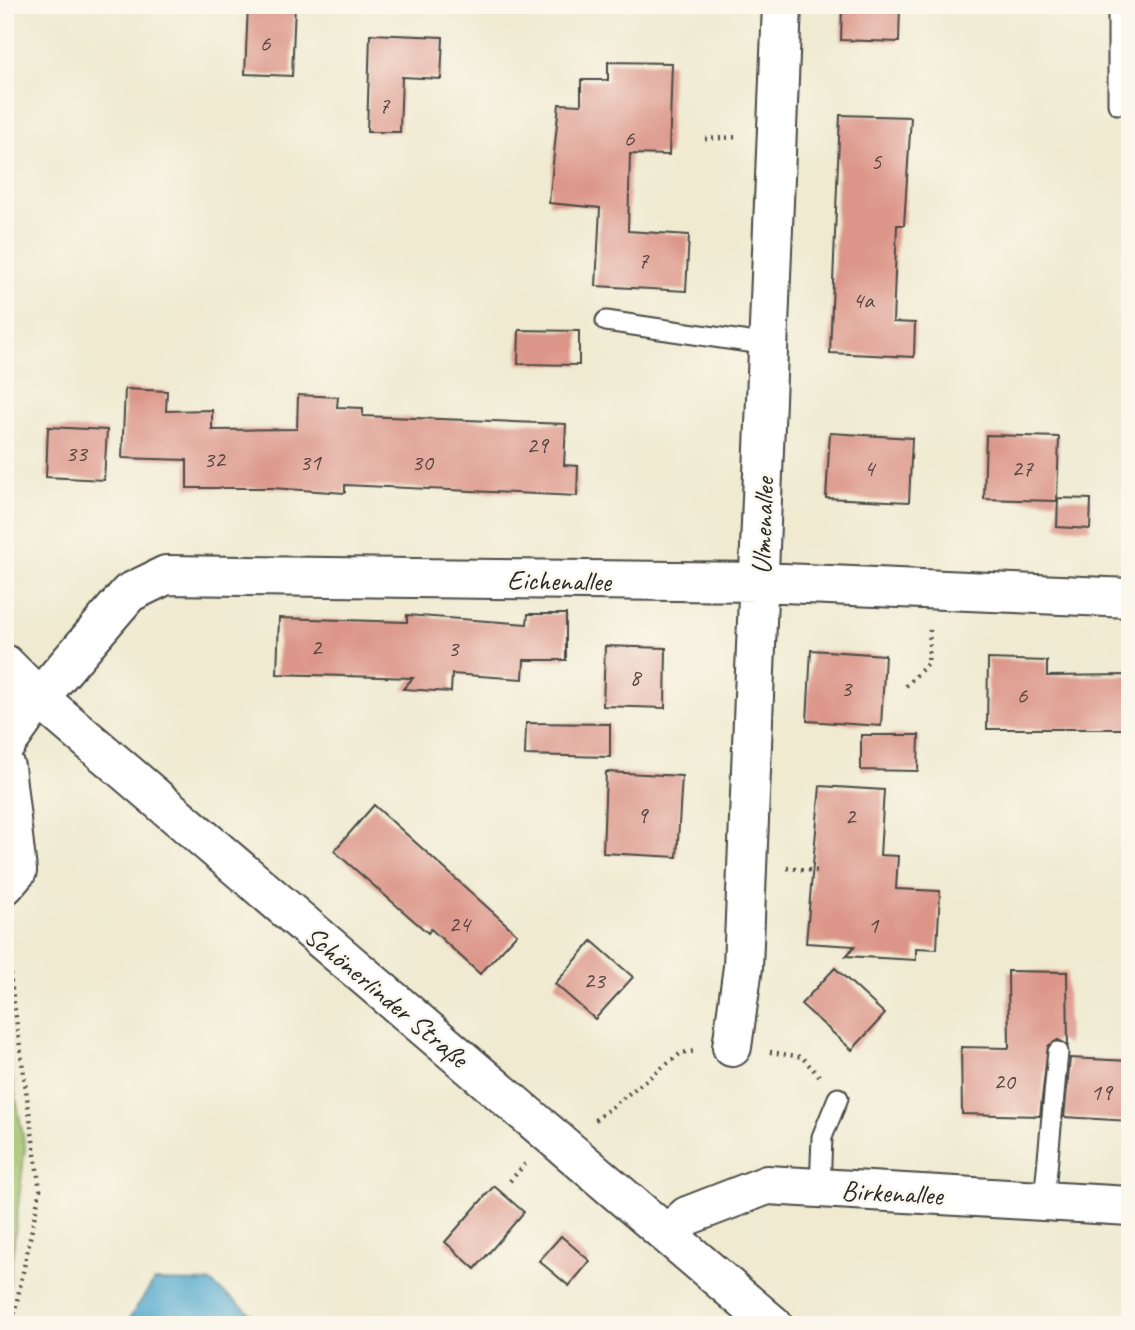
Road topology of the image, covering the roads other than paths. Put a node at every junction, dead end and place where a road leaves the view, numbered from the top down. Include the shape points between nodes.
1 (782, 5) edge
2 (1118, 5) edge
3 (1118, 104) dead end
4 (606, 321) dead end
5 (769, 345) junction
6 (760, 582) junction
7 (1130, 598) edge
8 (5, 664) edge
9 (39, 698) junction
10 (5, 746) edge
11 (5, 767) edge
12 (5, 885) edge
13 (732, 1047) road end
14 (1058, 1052) dead end
15 (838, 1098) road end
16 (820, 1188) junction
17 (1044, 1201) junction
18 (1130, 1206) edge
19 (667, 1234) junction
20 (773, 1325) edge

1 - 5 street, Ulmenallee
2 - 3 lane
4 - 5 lane
5 - 6 street, Ulmenallee
6 - 7 street, Eichenallee
6 - 9 street, Eichenallee via 166,575 129,593
6 - 13 street, Ulmenallee via 743,967
8 - 9 street, Schönerlinder Straße
9 - 10 street, Eichenallee
9 - 19 street, Schönerlinder Straße
11 - 12 street via 17,871
14 - 17 lane
15 - 16 lane via 822,1137
16 - 17 street, Birkenallee
16 - 19 street, Birkenallee via 767,1185 687,1216
17 - 18 street, Birkenallee
19 - 20 street, Schönerlinder Straße

